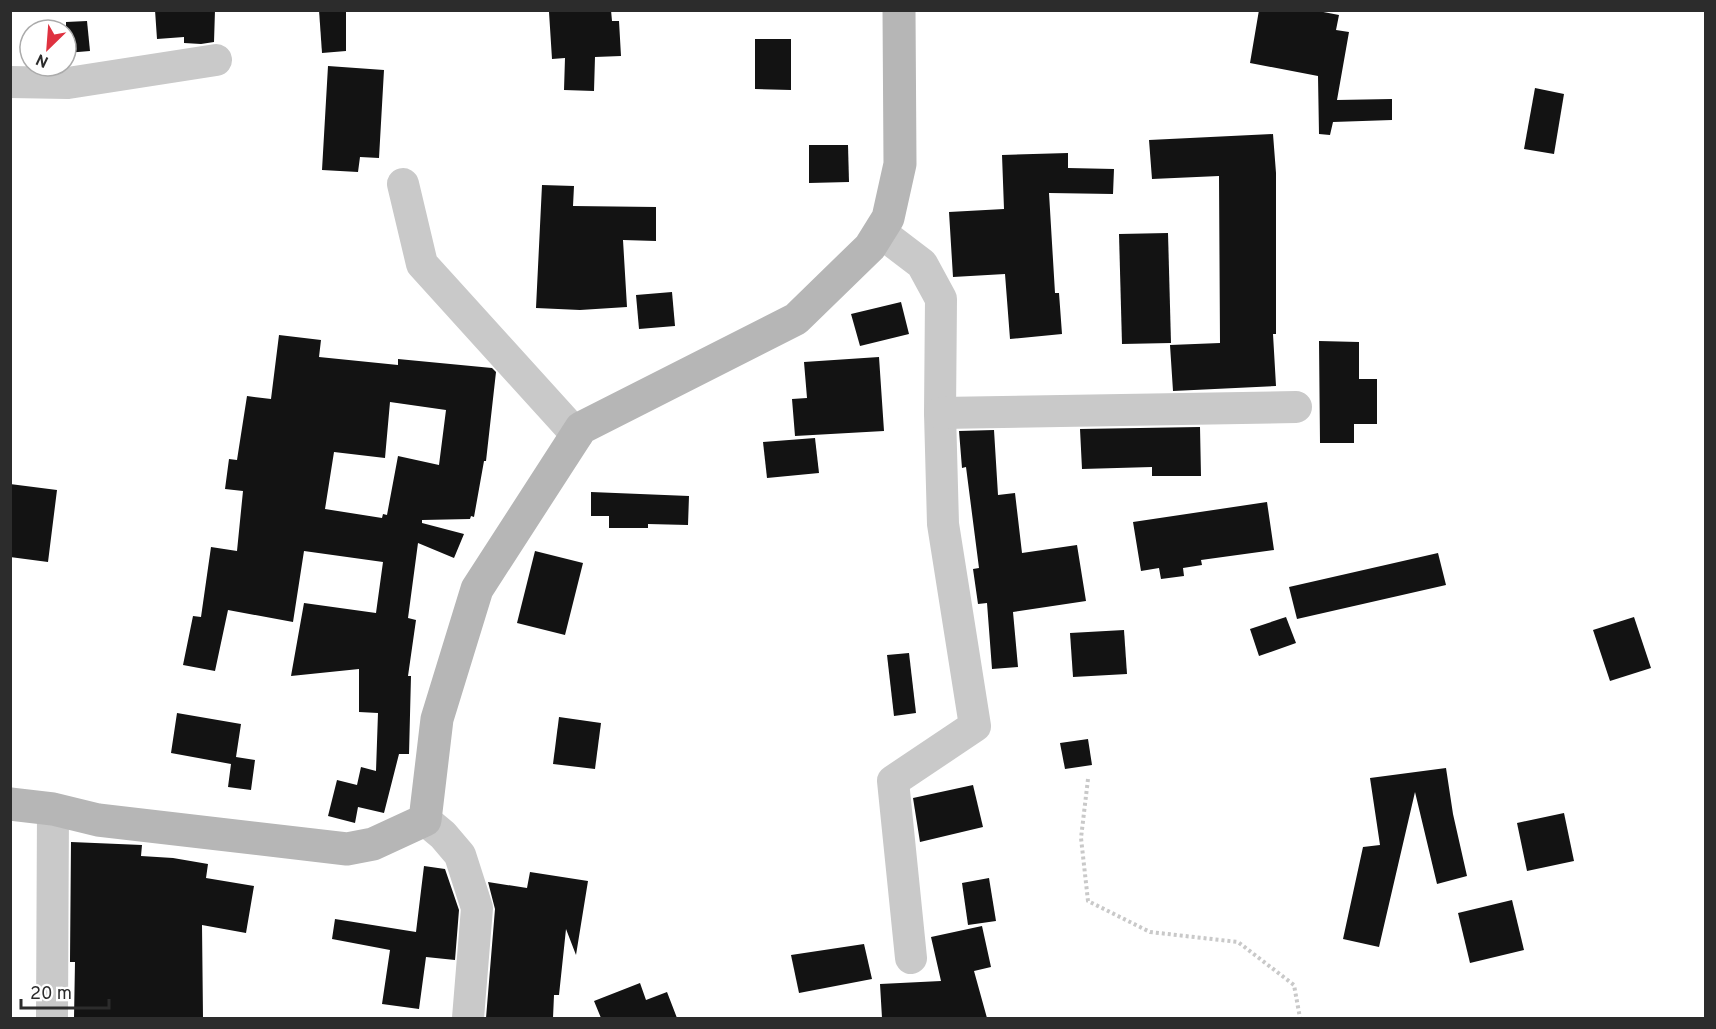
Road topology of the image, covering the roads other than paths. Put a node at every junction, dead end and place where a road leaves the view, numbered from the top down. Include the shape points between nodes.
1 (898, 10) edge
2 (216, 60) dead end
3 (10, 82) edge
4 (403, 184) dead end
5 (879, 232) junction
6 (1296, 407) dead end
7 (940, 413) junction
8 (577, 435) junction
9 (10, 804) edge
10 (53, 809) junction
11 (425, 820) junction
12 (911, 958) dead end
13 (52, 1018) edge
14 (468, 1018) edge

1 - 5 street via 900,164 888,218
2 - 3 street via 68,83
4 - 8 street via 422,264
5 - 7 street via 922,264 941,300
5 - 8 street via 870,248 796,319 581,429
6 - 7 street
7 - 12 street via 943,524 975,726 893,781
8 - 11 street via 477,589 437,719
9 - 10 street
10 - 11 street via 98,820 347,849 373,844
10 - 13 street
11 - 14 street via 444,834 460,855 477,908

